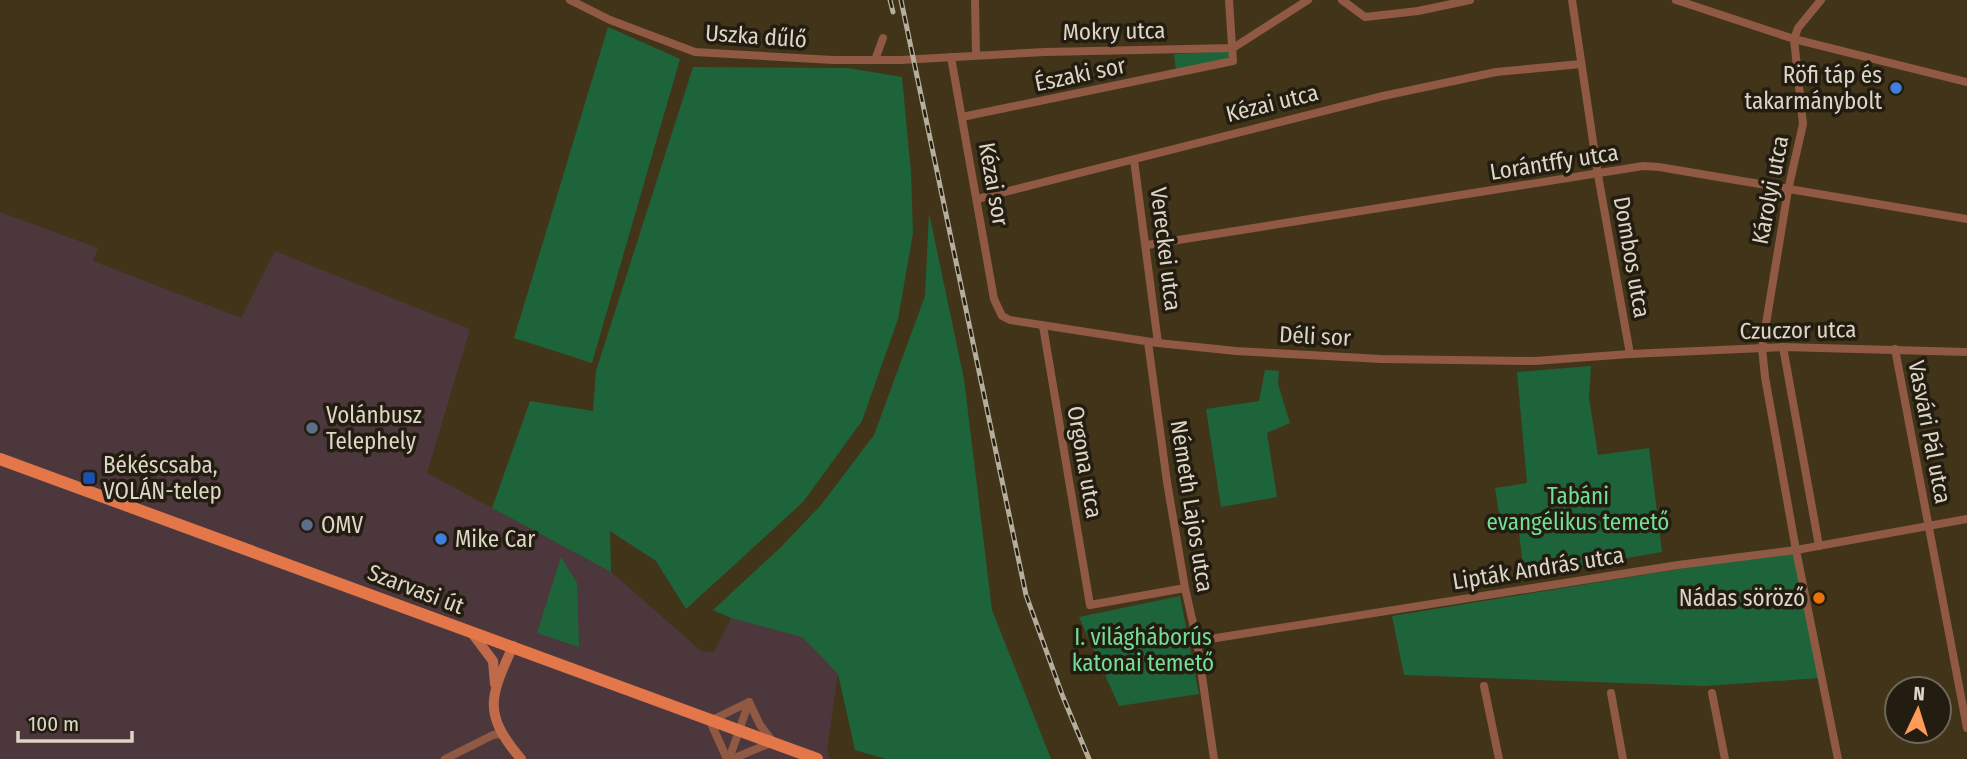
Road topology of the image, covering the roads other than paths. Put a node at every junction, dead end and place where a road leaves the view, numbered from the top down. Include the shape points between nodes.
1 (570, 0) edge
2 (975, 0) edge
3 (1229, 0) edge
4 (1308, 0) edge
5 (1342, 0) edge
6 (1470, 0) edge
7 (1572, 0) edge
8 (1676, 0) edge
9 (1821, 0) edge
10 (883, 38) dead end
11 (1794, 39) junction
12 (1233, 48) junction
13 (976, 55) junction
14 (951, 57) junction
15 (875, 60) junction
16 (907, 60) joint
17 (1581, 64) junction
18 (1967, 82) edge
19 (962, 117) junction
20 (1134, 160) junction
21 (1598, 175) junction
22 (1788, 190) junction
23 (977, 198) junction
24 (1967, 219) edge
25 (1147, 245) junction
26 (1002, 316) joint
27 (1043, 326) junction
28 (1147, 342) junction
29 (1158, 343) junction
30 (1783, 346) junction
31 (1762, 348) junction
32 (1895, 349) junction
33 (1967, 352) edge
34 (1630, 354) junction
35 (0, 459) edge
36 (1967, 519) edge
37 (1928, 525) junction
38 (1819, 546) junction
39 (1796, 550) junction
40 (1185, 588) junction
41 (472, 633) junction
42 (1197, 641) junction
43 (513, 646) junction
44 (495, 686) junction
45 (1484, 686) dead end
46 (1611, 693) dead end
47 (1712, 694) dead end
48 (750, 699) junction
49 (710, 721) junction
50 (1967, 728) edge
51 (738, 731) junction
52 (501, 734) junction
53 (773, 742) junction
54 (445, 759) edge
55 (521, 759) edge
56 (730, 759) edge
57 (817, 759) edge
58 (1214, 759) edge
59 (1499, 759) edge
60 (1623, 759) edge
61 (1725, 759) edge
62 (1838, 759) edge

1 - 15 street, Uszka dűlő via 695,52
2 - 13 street
3 - 12 street
4 - 12 street
5 - 6 street via 1365,17
7 - 17 street, Dombos utca
8 - 11 street
9 - 11 street
10 - 15 street
11 - 18 street
11 - 22 street, Károlyi utca via 1803,124
12 - 13 street, Mokry utca
12 - 19 street, Északi sor via 1233,61
13 - 14 street, Mokry utca
14 - 16 street, Mokry utca
14 - 19 street, Kézai sor
15 - 16 street, Uszka dűlő
17 - 20 street, Kézai utca via 1496,72 1383,96
17 - 21 street, Dombos utca
19 - 23 street, Kézai sor
20 - 23 street, Kézai utca
20 - 25 street, Vereckei utca
21 - 22 street, Lorántffy utca via 1660,167
21 - 25 street, Lorántffy utca
21 - 34 street, Dombos utca
22 - 24 street, Lorántffy utca
22 - 31 street, Károlyi utca
23 - 26 street, Kézai sor via 994,299
25 - 29 street, Vereckei utca
26 - 27 street, Déli sor
27 - 28 street, Déli sor
27 - 40 street, Orgona utca via 1090,605
28 - 29 street, Déli sor
28 - 40 street, Németh Lajos utca
29 - 34 street, Déli sor via 1308,356 1432,360 1535,361
30 - 31 street, Czuczor utca
30 - 32 street, Czuczor utca
30 - 38 street
31 - 34 street, Czuczor utca
31 - 39 street, Károlyi utca
32 - 33 street, Czuczor utca
32 - 37 street, Vasvári Pál utca
35 - 41 main road, Szarvasi út
36 - 37 street, Lipták András utca
37 - 38 street, Lipták András utca
37 - 50 street, Vasvári Pál utca
38 - 39 street, Lipták András utca
39 - 42 street, Lipták András utca
39 - 62 street, Károlyi utca
40 - 42 street, Németh Lajos utca
41 - 43 main road, Szarvasi út
41 - 44 street via 493,662
42 - 58 street, Németh Lajos utca
43 - 44 street
43 - 49 main road, Szarvasi út
44 - 52 street via 494,710
45 - 59 street
46 - 60 street
47 - 61 street
48 - 49 street
48 - 51 street
48 - 53 street
49 - 51 main road, Szarvasi út
49 - 56 street
51 - 53 main road, Szarvasi út
51 - 56 street
52 - 54 street
52 - 55 street
53 - 56 street
53 - 57 main road, Szarvasi út

